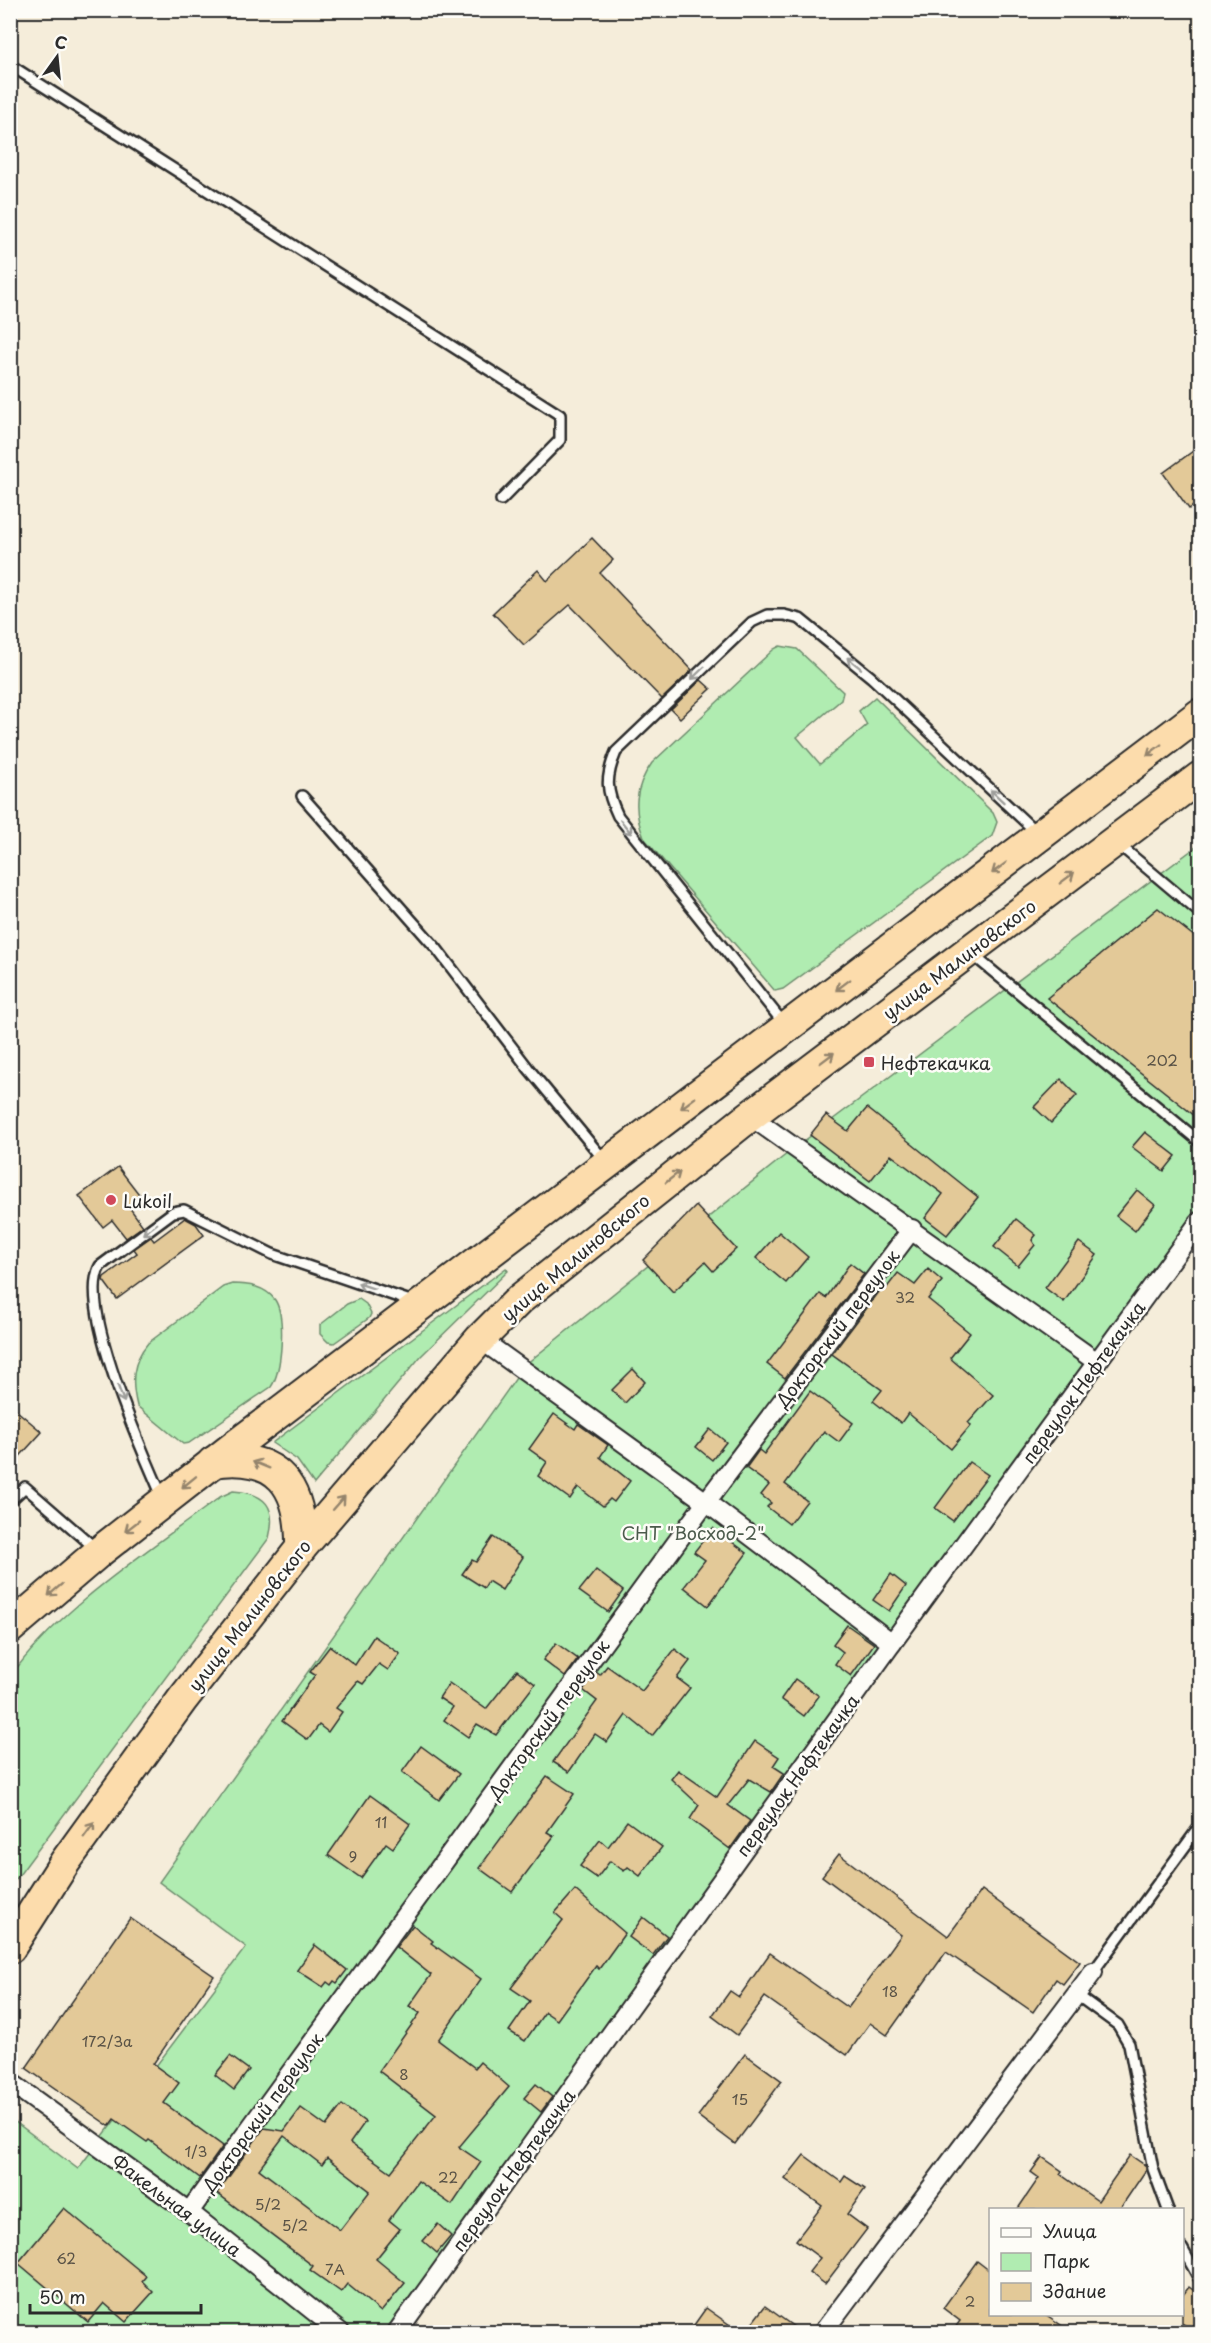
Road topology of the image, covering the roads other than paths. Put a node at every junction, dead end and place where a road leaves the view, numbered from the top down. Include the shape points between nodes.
1 (10, 65) edge
2 (501, 500) dead end
3 (1200, 714) edge
4 (1200, 777) edge
5 (302, 796) dead end
6 (1040, 836) junction
7 (1115, 842) junction
8 (1200, 913) edge
9 (969, 952) junction
10 (787, 1028) junction
11 (750, 1116) junction
12 (1200, 1142) edge
13 (608, 1163) junction
14 (1200, 1221) edge
15 (912, 1229) junction
16 (421, 1305) junction
17 (480, 1339) junction
18 (1097, 1362) junction
19 (213, 1462) junction
20 (10, 1501) edge
21 (164, 1502) junction
22 (706, 1502) junction
23 (301, 1548) junction
24 (99, 1552) junction
25 (10, 1628) edge
26 (892, 1642) junction
27 (1200, 1826) edge
28 (65, 1863) junction
29 (10, 1927) edge
30 (10, 1948) edge
31 (1092, 1972) joint
32 (1077, 1995) junction
33 (10, 2082) edge
34 (1166, 2208) edge
35 (189, 2212) junction
36 (1184, 2252) edge
37 (1200, 2280) edge
38 (340, 2332) edge
39 (397, 2332) edge
40 (823, 2332) edge

1 - 2 lane via 560,415 560,440
3 -> 6 highway
4 - 7 highway, улица Малиновского
5 - 13 lane via 437,950
6 -> 10 highway
6 -> 10 lane via 871,677 800,619 767,615 752,621 616,752 608,771 608,795 618,816
7 - 8 lane
9 -> 7 highway, улица Малиновского
11 -> 9 highway, улица Малиновского
9 - 12 lane
10 -> 13 highway
11 - 15 street
17 -> 11 highway, улица Малиновского via 520,1299
13 - 16 highway
14 - 18 street, переулок Нефтекачка
15 - 18 street
15 - 22 street, Докторский переулок
16 - 19 highway
16 -> 21 lane via 272,1254 184,1210 173,1212 100,1266 94,1285 113,1375
17 - 22 street
23 -> 17 highway, улица Малиновского
18 - 26 street, переулок Нефтекачка
19 -> 21 highway
23 -> 19 highway via 299,1510 281,1475 256,1461
20 - 24 lane via 25,1487
21 -> 24 highway
22 - 26 street
22 - 35 street, Докторский переулок
28 -> 23 highway, улица Малиновского via 182,1700
24 -> 25 highway
26 - 39 street, переулок Нефтекачка
27 - 31 lane
28 - 29 highway
28 - 30 highway, улица Малиновского
31 - 32 street
32 - 34 lane via 1118,2025 1129,2044 1153,2169
32 - 40 street
33 - 35 street, Факельная улица
35 - 38 street, Факельная улица
36 - 37 lane

